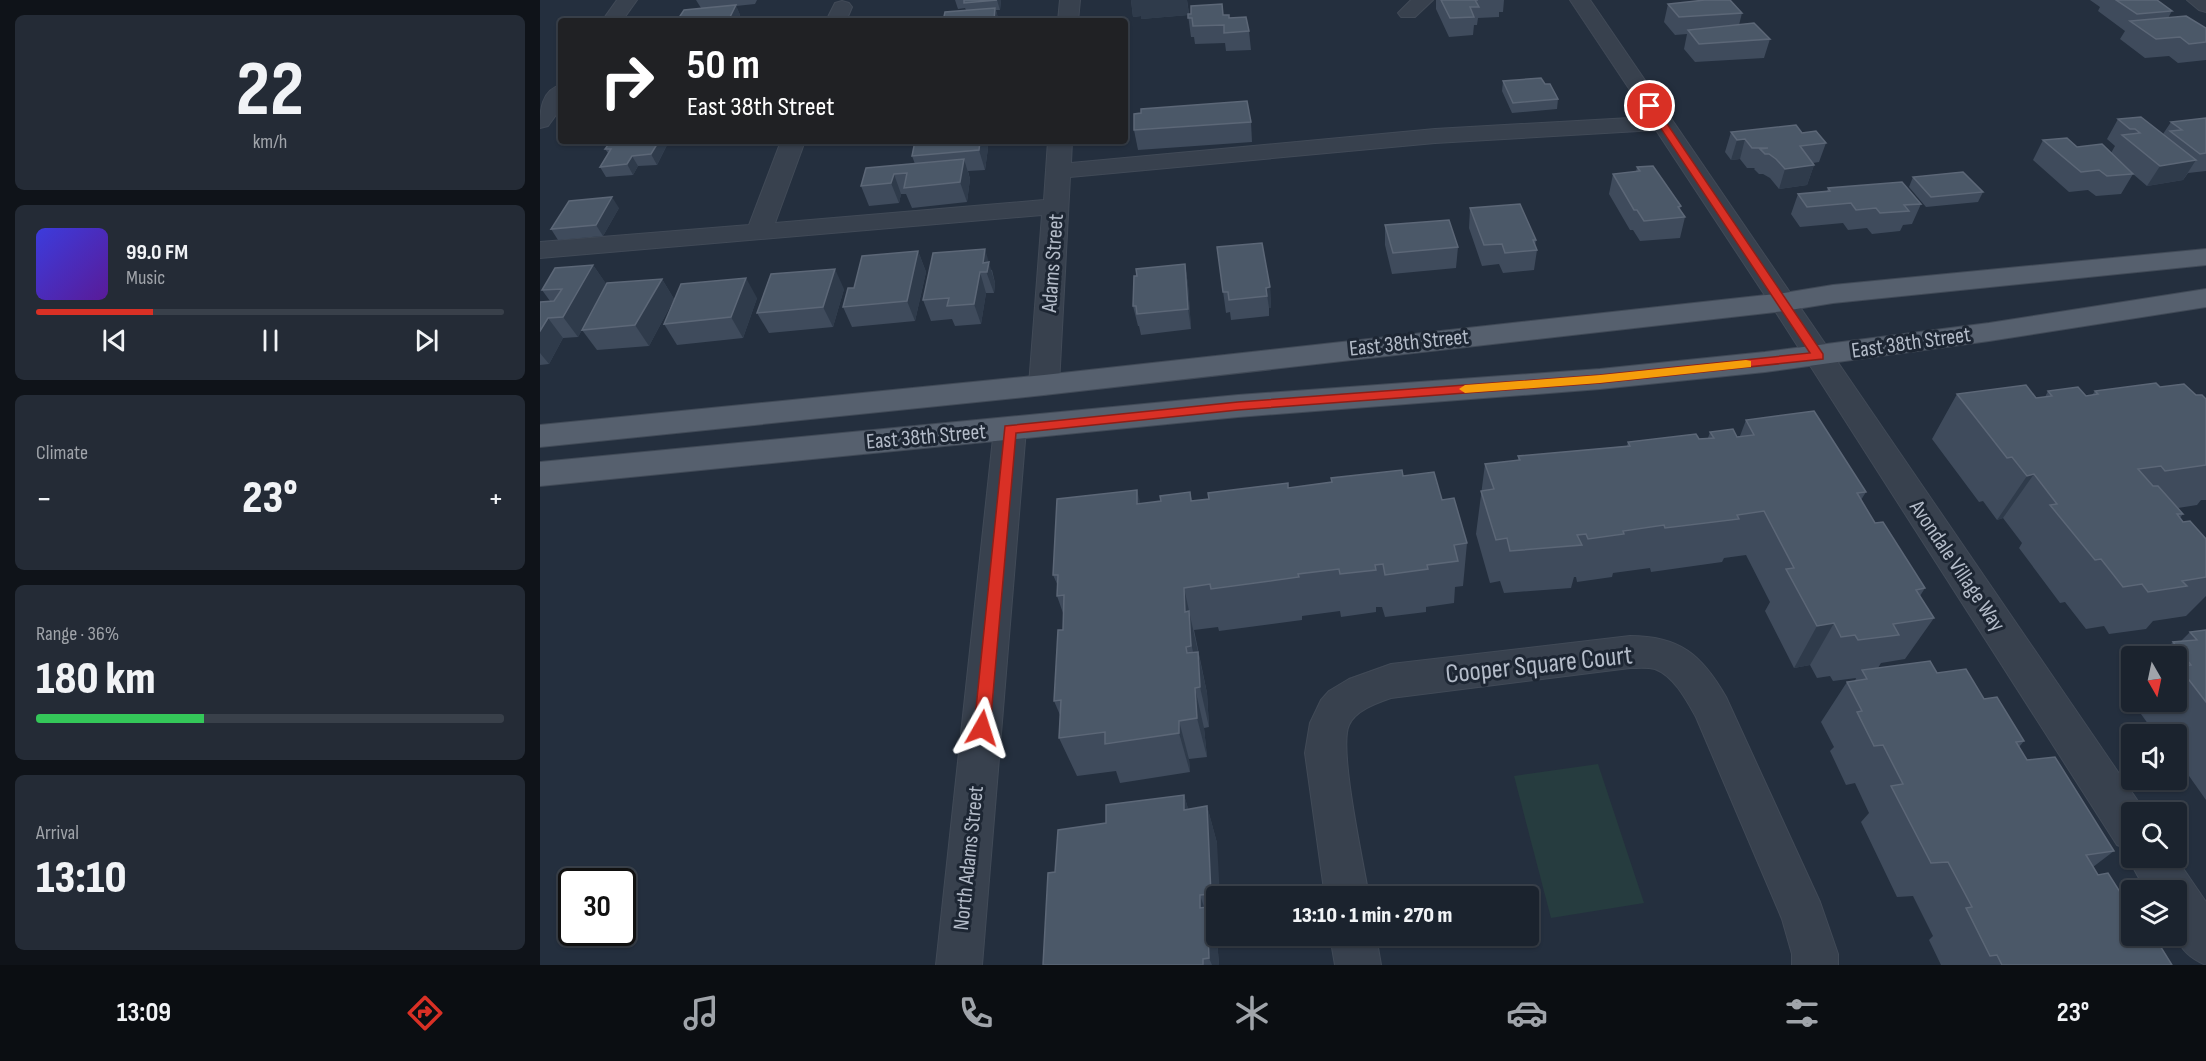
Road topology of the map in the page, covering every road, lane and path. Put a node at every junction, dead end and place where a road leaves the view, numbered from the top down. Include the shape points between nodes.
1 (627, 0) edge
2 (1070, 0) edge
3 (1423, 0) edge
4 (1580, 0) edge
5 (2197, 0) edge
6 (2206, 6) edge
7 (1408, 13) dead end
8 (614, 18) edge
9 (1068, 18) edge
10 (558, 96) edge
11 (540, 121) edge
12 (1662, 123) junction
13 (792, 144) edge
14 (1060, 144) edge
15 (1058, 171) junction
16 (1056, 206) junction
17 (759, 232) junction
18 (540, 250) edge
19 (2206, 257) edge
20 (2206, 298) edge
21 (1784, 302) junction
22 (1818, 357) junction
23 (1044, 385) junction
24 (1010, 429) junction
25 (540, 436) edge
26 (540, 474) edge
27 (2121, 813) edge
28 (1345, 886) edge
29 (2187, 914) edge
30 (2206, 942) edge
31 (1355, 946) edge
32 (959, 965) edge
33 (1358, 965) edge
34 (1815, 965) edge

1 - 8 street
2 - 9 street
3 - 7 street
4 - 12 street, Avondale Village Way
5 - 6 street
10 - 11 street
12 - 15 street via 1569,126 1329,145
12 - 21 street, Avondale Village Way
13 - 17 street
14 - 15 street, Adams Street
15 - 16 street, Adams Street
16 - 17 street
16 - 23 street, Adams Street
17 - 18 street
19 - 21 main road, East 38th Street
20 - 22 main road, East 38th Street
21 - 22 street, Avondale Village Way
21 - 23 main road, East 38th Street
22 - 24 main road, East 38th Street
22 - 27 street, Avondale Village Way
23 - 25 main road, East 38th Street
24 - 26 main road, East 38th Street
24 - 32 street, North Adams Street
28 - 34 street, Cooper Square Court via 1325,753 1325,731 1340,705 1359,692 1391,681 1630,651 1659,654 1681,666 1697,683 1712,709 1804,918
29 - 30 street
31 - 33 street

